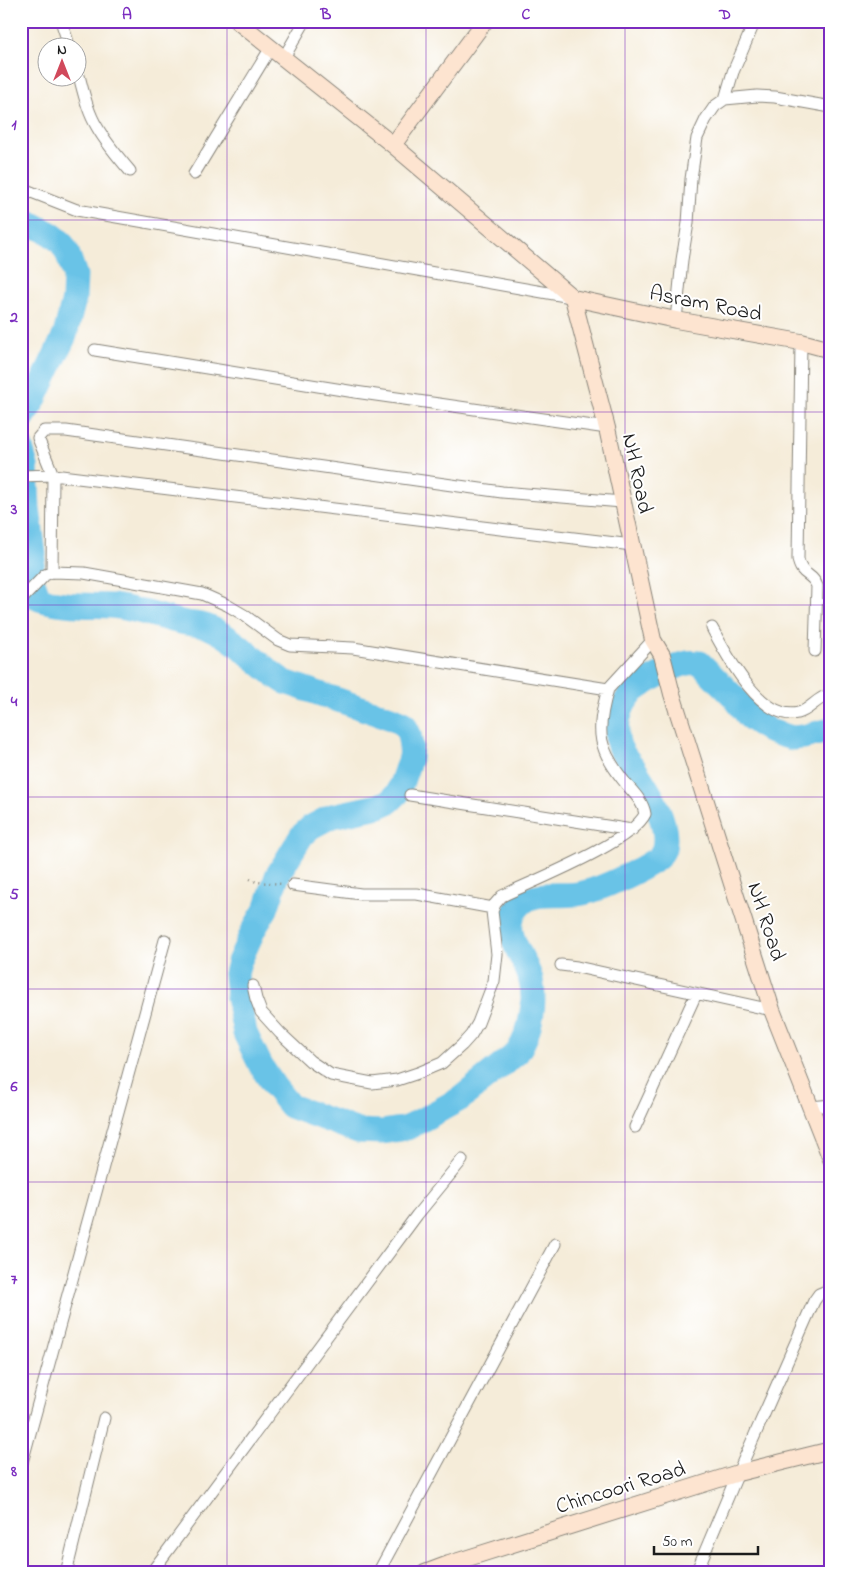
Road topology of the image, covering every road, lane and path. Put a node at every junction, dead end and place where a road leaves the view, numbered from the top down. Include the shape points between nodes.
1 (61, 21) edge
2 (237, 21) edge
3 (305, 21) edge
4 (485, 21) edge
5 (755, 21) edge
6 (67, 38) edge
7 (270, 49) junction
8 (283, 59) junction
9 (82, 88) edge
10 (725, 99) junction
11 (831, 107) edge
12 (393, 145) junction
13 (130, 171) dead end
14 (194, 174) dead end
15 (21, 188) edge
16 (573, 298) junction
17 (676, 320) junction
18 (801, 342) junction
19 (95, 350) dead end
20 (831, 350) edge
21 (607, 428) junction
22 (53, 475) junction
23 (21, 476) edge
24 (622, 502) junction
25 (632, 545) junction
26 (48, 574) junction
27 (22, 598) edge
28 (712, 628) dead end
29 (653, 640) junction
30 (814, 651) dead end
31 (608, 689) junction
32 (831, 694) edge
33 (410, 795) dead end
34 (632, 830) junction
35 (250, 880) dead end
36 (293, 884) joint
37 (493, 908) junction
38 (165, 940) dead end
39 (561, 965) dead end
40 (253, 986) dead end
41 (696, 994) junction
42 (772, 1010) junction
43 (831, 1105) edge
44 (811, 1107) junction
45 (635, 1127) dead end
46 (831, 1159) edge
47 (462, 1160) dead end
48 (555, 1244) dead end
49 (831, 1289) edge
50 (104, 1418) dead end
51 (831, 1450) edge
52 (21, 1466) edge
53 (738, 1473) junction
54 (450, 1568) edge
55 (66, 1573) edge
56 (150, 1573) edge
57 (378, 1573) edge
58 (425, 1573) edge
59 (696, 1573) edge

1 - 6 street
2 - 7 main road
3 - 8 street
4 - 12 main road
5 - 10 street
7 - 8 main road
7 - 14 street
8 - 12 main road
9 - 13 street via 96,126
10 - 11 street via 775,97
10 - 17 street via 715,106 697,138
12 - 16 main road
15 - 16 street via 76,210
16 - 17 main road, Asram Road
16 - 21 main road, NH Road
17 - 18 main road, Asram Road
18 - 20 main road, Asram Road
18 - 30 street via 798,559 801,569 817,586
19 - 21 street
21 - 24 main road, NH Road
22 - 23 street
22 - 24 street via 38,438 44,432 66,430 502,492
22 - 25 street
22 - 26 street
24 - 25 main road, NH Road
25 - 29 main road, NH Road
26 - 27 street
26 - 31 street via 84,573 202,594 227,605 290,645 353,648
28 - 32 street via 737,672 764,702 779,711 790,714 802,712 818,699
29 - 31 street
29 - 42 main road, NH Road via 662,656
31 - 34 street via 601,743 614,769 640,801 645,814
33 - 34 street
34 - 37 street via 599,850 502,896
35 - 36 path
36 - 37 street via 361,894 417,894
37 - 40 street via 497,954 494,981 478,1023 462,1046 442,1063 397,1080 372,1082 331,1075 310,1061 280,1033 262,1012
38 - 52 street
39 - 41 street
41 - 42 street
41 - 45 street
42 - 44 main road, NH Road
43 - 44 street
44 - 46 main road, NH Road
47 - 56 street via 416,1215
48 - 57 street
49 - 53 street via 819,1294 814,1302
50 - 55 street
51 - 53 main road, Chincoori Road
53 - 54 main road, Chincoori Road
53 - 59 street
54 - 58 main road, Chincoori Road

